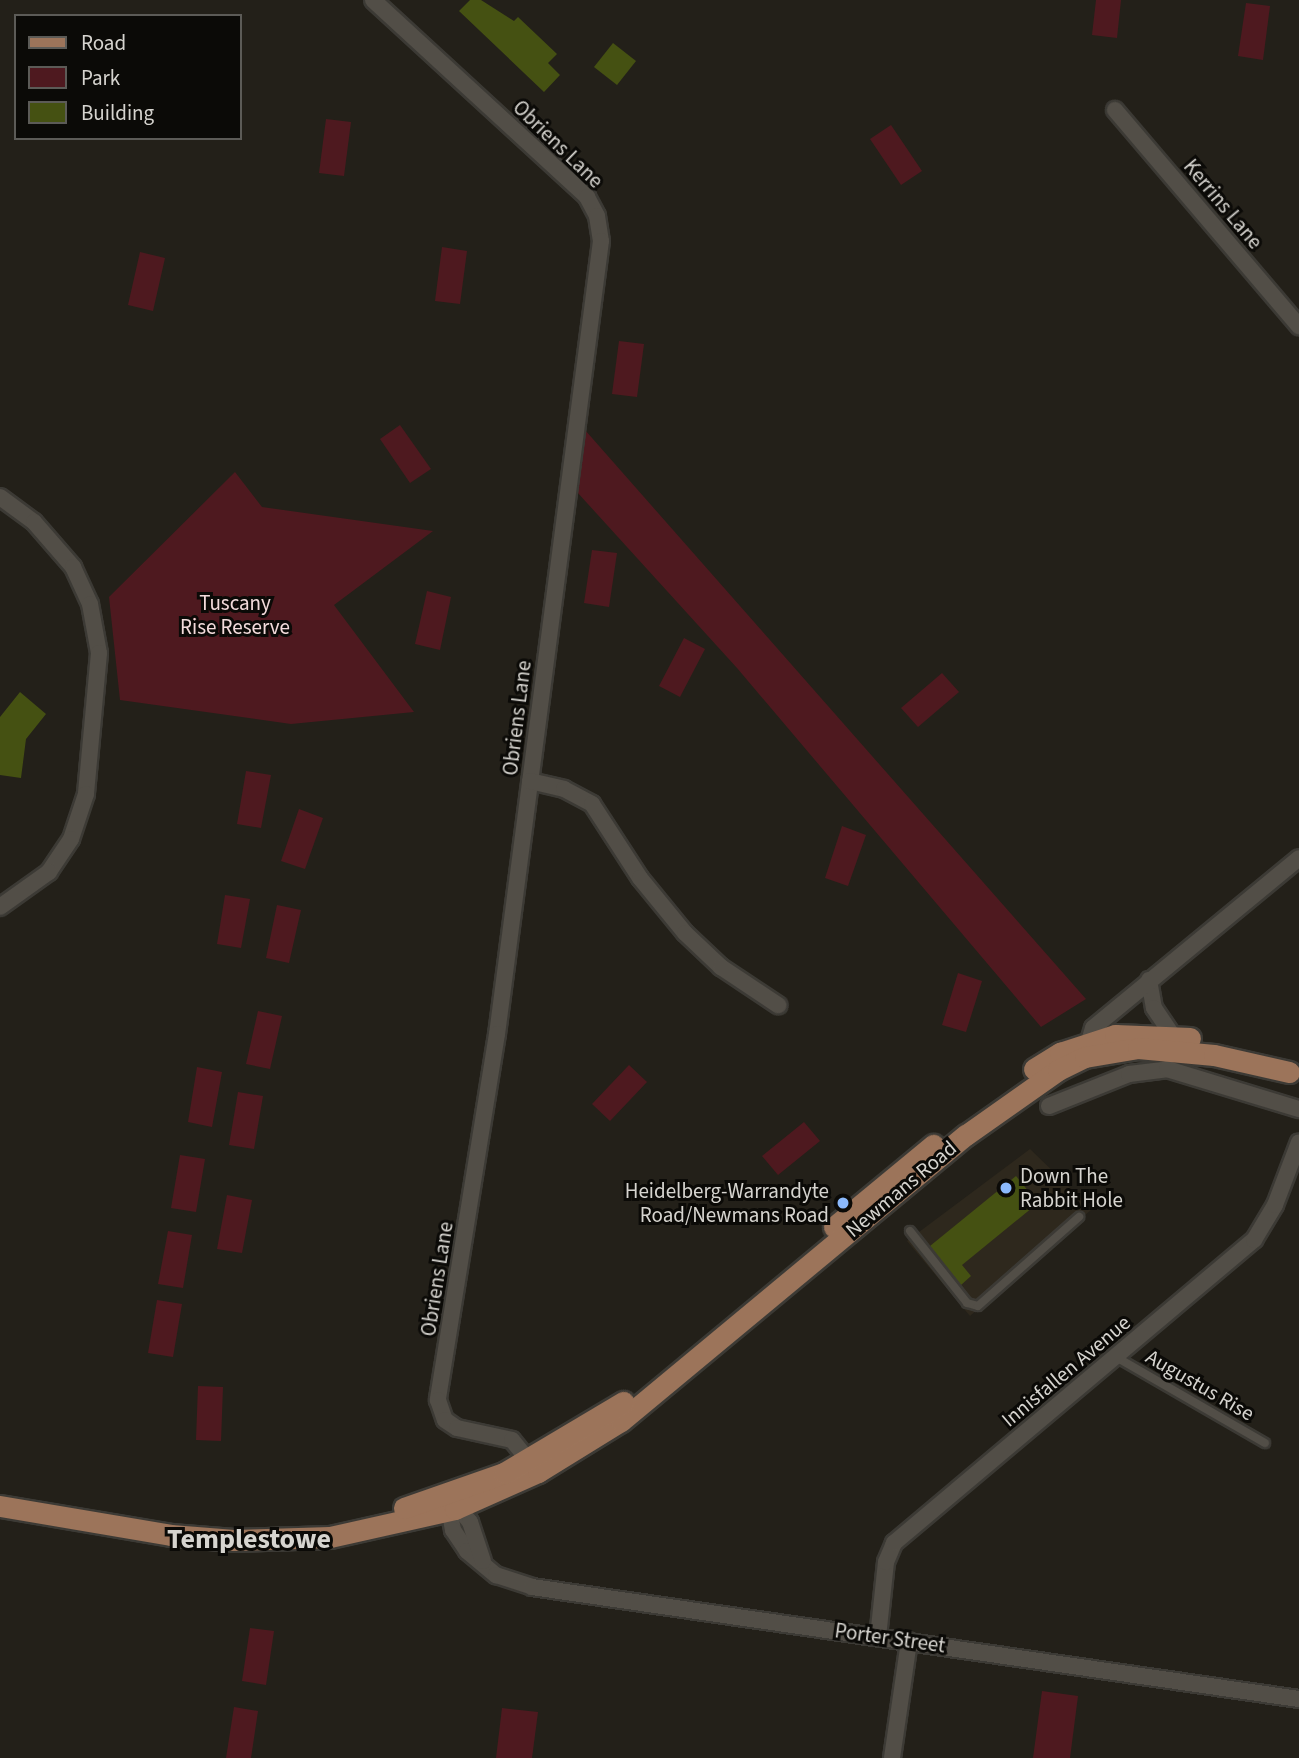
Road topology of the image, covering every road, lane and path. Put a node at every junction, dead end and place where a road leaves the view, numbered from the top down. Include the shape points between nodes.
1 (373, 0) edge
2 (1115, 110) dead end
3 (1299, 326) edge
4 (0, 497) edge
5 (530, 781) junction
6 (1299, 858) edge
7 (0, 907) edge
8 (1149, 980) junction
9 (778, 1005) dead end
10 (1172, 1035) junction
11 (1086, 1050) junction
12 (1294, 1074) edge
13 (1049, 1106) dead end
14 (1299, 1109) edge
15 (1299, 1142) edge
16 (1079, 1217) dead end
17 (910, 1231) dead end
18 (1116, 1357) junction
19 (1265, 1443) dead end
20 (533, 1466) junction
21 (453, 1505) junction
22 (0, 1506) edge
23 (878, 1637) junction
24 (909, 1641) junction
25 (1299, 1699) edge
26 (892, 1758) edge

1 - 5 street, Obriens Lane via 569,179 597,216 601,241
2 - 3 street, Kerrins Lane
4 - 7 street via 62,550 90,604 99,653 86,794 71,839 49,872
5 - 9 street via 564,789 592,804 640,878 685,933 721,967
5 - 20 street, Obriens Lane via 497,1034 438,1400 445,1420 457,1428 512,1440
6 - 8 street, Newmans Road
8 - 10 street via 1154,1008
8 - 11 street, Newmans Road via 1093,1028
10 - 11 main road via 1133,1033
10 - 12 main road via 1233,1049
11 - 12 main road via 1174,1049
11 - 20 main road, Newmans Road via 1006,1103 621,1421
13 - 14 street via 1129,1074 1167,1069
15 - 18 street, Innisfallen Avenue via 1270,1218 1254,1240
16 - 17 lane via 978,1306 967,1303
18 - 19 lane, Augustus Rise
18 - 23 street, Innisfallen Avenue via 894,1543 886,1562
20 - 21 main road, Newmans Road
21 - 22 main road via 357,1533 292,1540 171,1535
21 - 23 street, Porter Street via 458,1538 485,1567 532,1587
23 - 24 street, Porter Street
24 - 25 street, Porter Street
24 - 26 street

